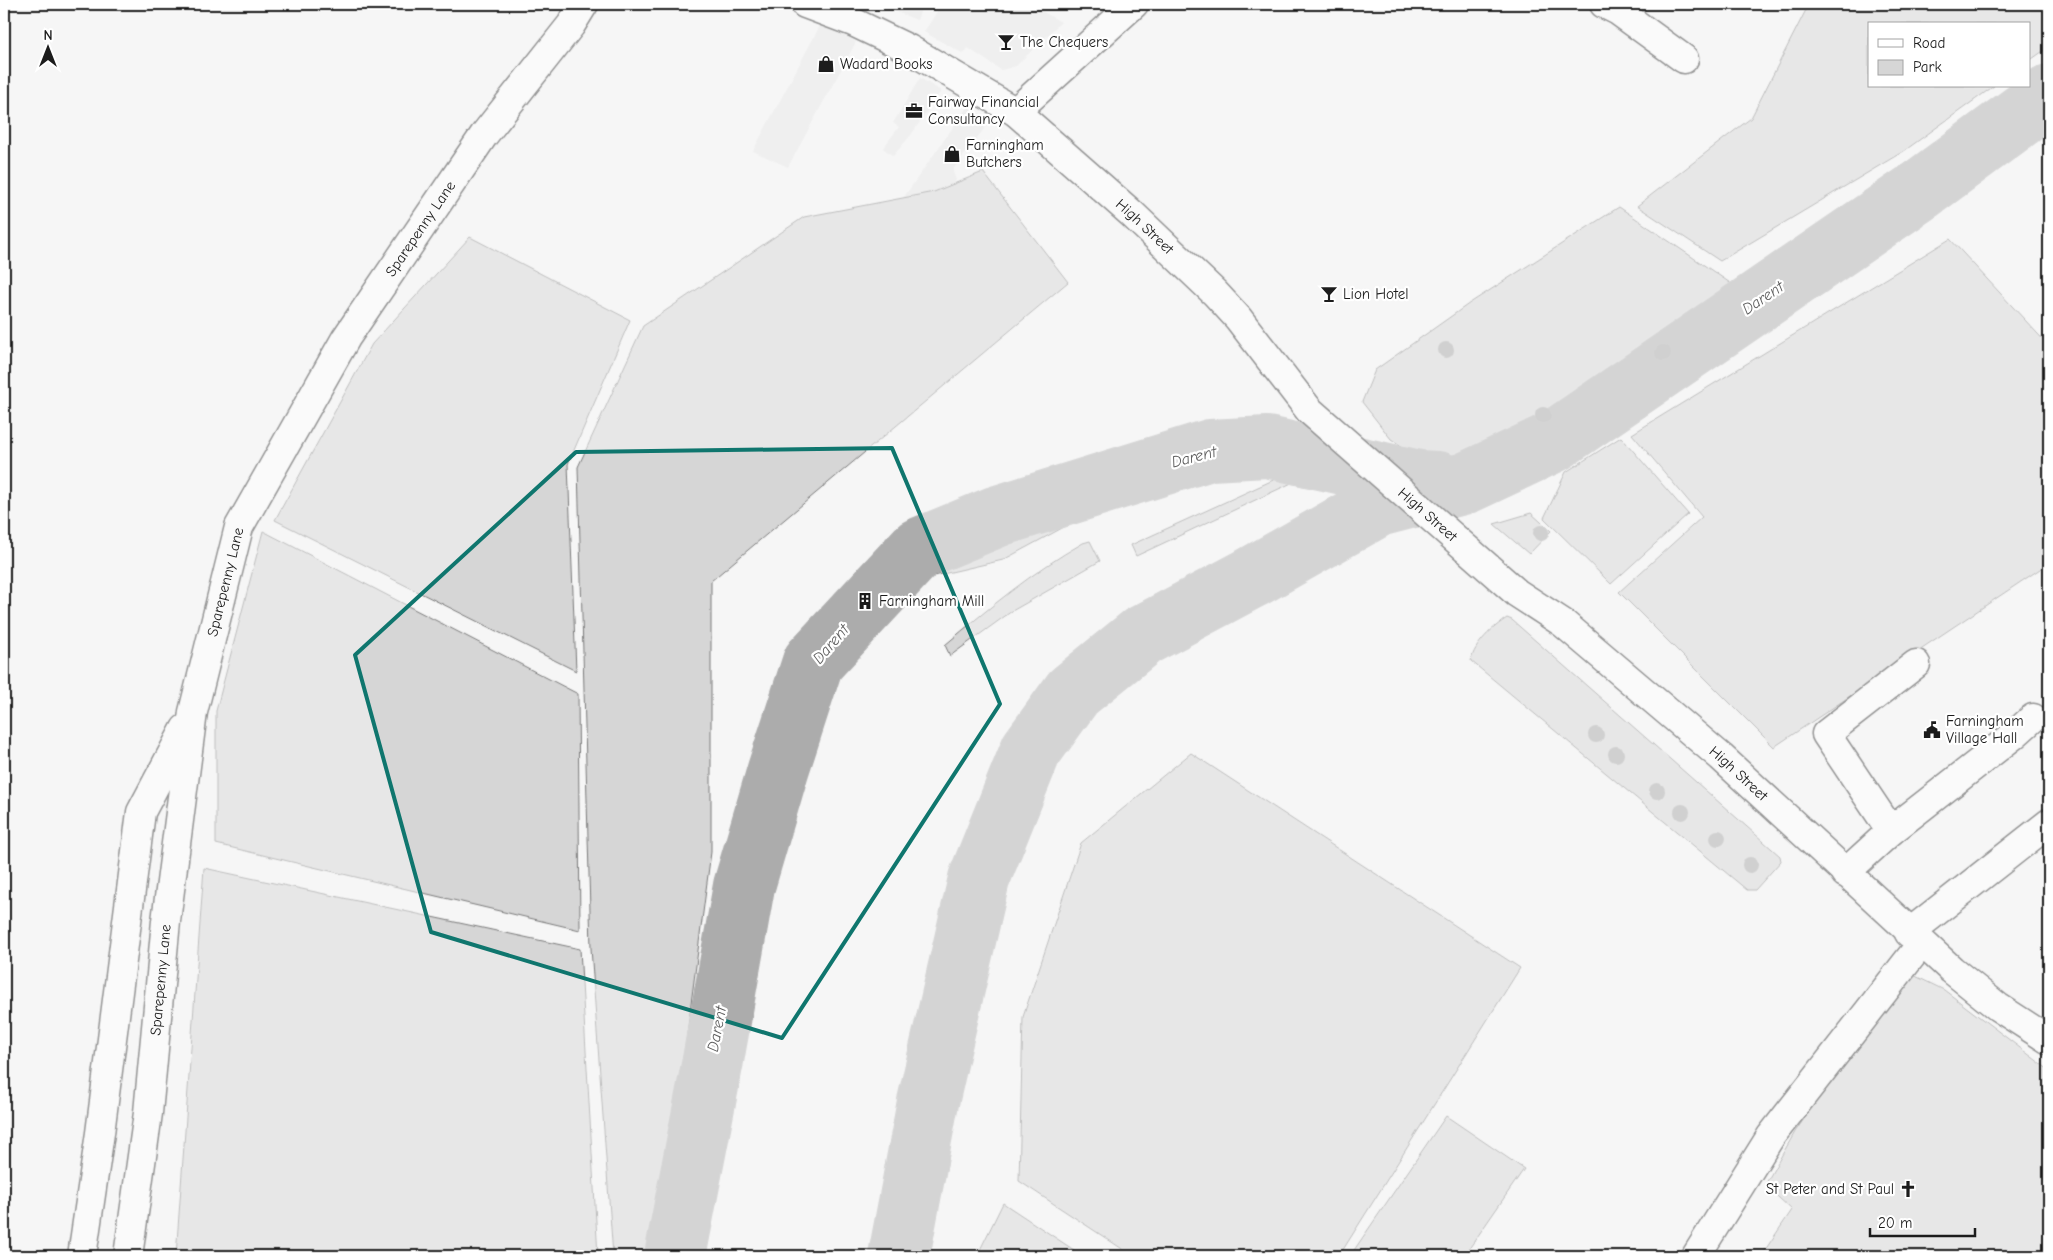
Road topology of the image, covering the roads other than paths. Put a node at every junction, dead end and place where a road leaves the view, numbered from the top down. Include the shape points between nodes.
1 (584, 4) edge
2 (804, 4) edge
3 (1134, 4) edge
4 (1604, 4) edge
5 (1684, 59) dead end
6 (1016, 112) junction
7 (1916, 664) dead end
8 (194, 712) junction
9 (2033, 718) dead end
10 (2049, 823) edge
11 (1890, 831) junction
12 (1845, 874) junction
13 (1915, 939) junction
14 (2049, 1040) edge
15 (82, 1256) edge
16 (128, 1256) edge
17 (1696, 1256) edge

1 - 8 street, Sparepenny Lane via 484,134 346,338 240,527
2 - 6 street, High Street via 853,22 909,49
3 - 6 street
4 - 5 street
6 - 12 street, High Street via 1216,293 1309,410 1517,593 1563,622 1721,757
7 - 11 street via 1826,734
8 - 15 street via 141,812
8 - 16 street, Sparepenny Lane via 166,921 148,1113
9 - 11 street
10 - 13 street
11 - 12 street
12 - 13 street, High Street
13 - 14 street, High Street via 1998,1007
13 - 17 street via 1771,1136

